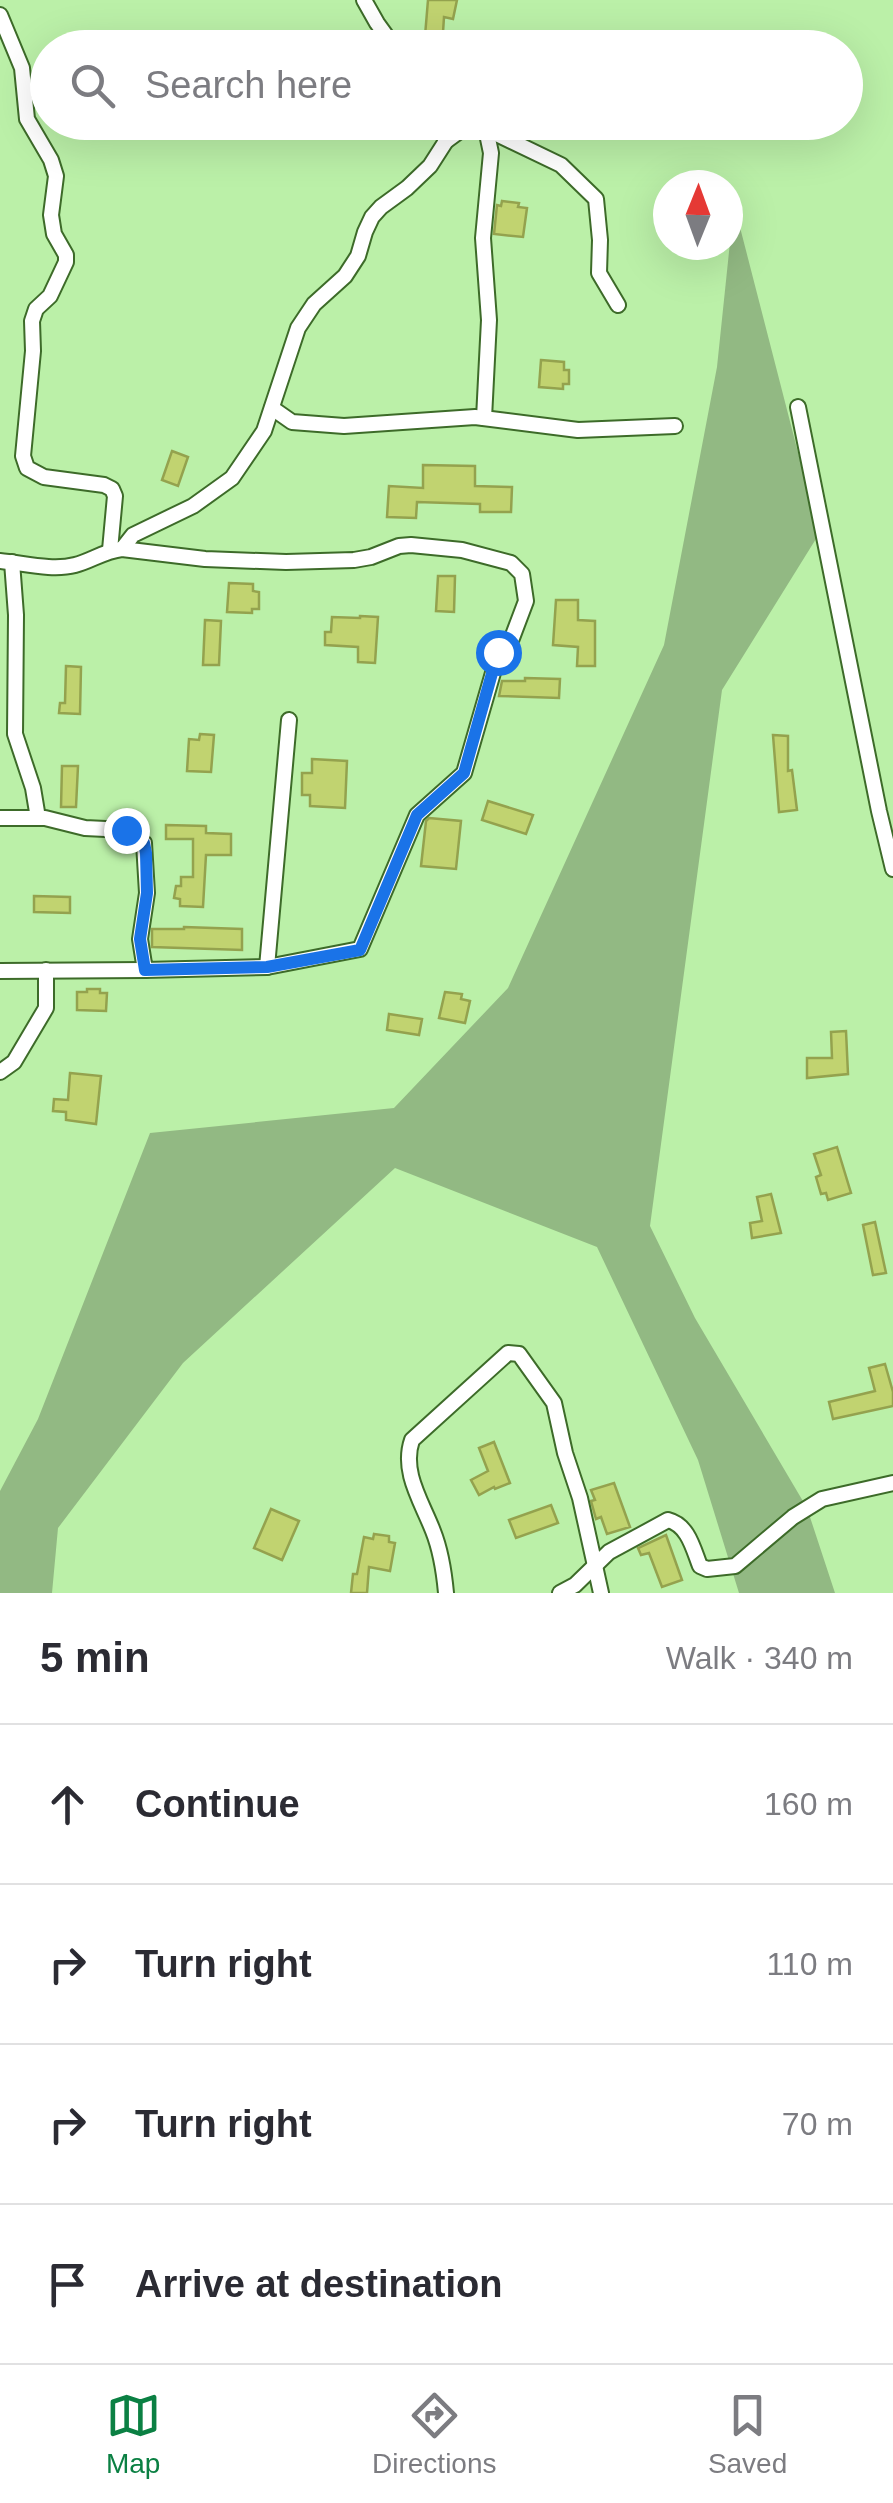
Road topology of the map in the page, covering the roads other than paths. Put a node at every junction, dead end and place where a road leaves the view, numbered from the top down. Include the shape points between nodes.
1 (364, 0) edge
2 (0, 14) edge
3 (382, 30) edge
4 (30, 126) edge
5 (39, 140) edge
6 (488, 140) edge
7 (509, 140) edge
8 (446, 141) edge
9 (618, 306) dead end
10 (798, 407) dead end
11 (272, 408) junction
12 (484, 418) junction
13 (676, 426) dead end
14 (116, 550) junction
15 (6, 561) edge
16 (7, 711) edge
17 (290, 720) dead end
18 (0, 818) edge
19 (38, 818) junction
20 (893, 868) edge
21 (267, 967) junction
22 (0, 970) edge
23 (46, 970) junction
24 (145, 970) junction
25 (0, 1072) edge
26 (893, 1484) edge
27 (595, 1565) junction
28 (446, 1593) edge
29 (560, 1593) edge
30 (601, 1593) edge

1 - 3 street
2 - 4 street via 22,68
5 - 14 street via 56,176 54,234 66,262 32,321 24,456 27,468 44,477 112,488
6 - 12 street
7 - 9 street via 561,165 596,199 598,272
8 - 11 street via 430,166 372,217 345,276 298,328
10 - 20 street
11 - 12 street via 292,422 344,426
11 - 14 street via 232,478
12 - 13 street via 578,430
14 - 15 street via 64,567
14 - 21 street via 286,562 354,560 411,545 462,550 511,563 522,574 526,601 512,638 498,652 464,773 417,815 360,950
15 - 16 street via 16,615
16 - 19 street
17 - 21 street
18 - 19 street
19 - 24 street via 126,830 144,843
21 - 24 street
22 - 23 street
23 - 24 street
23 - 25 street via 46,1008 14,1062
26 - 27 street via 822,1499 734,1566 700,1566 687,1534 668,1520
27 - 28 street via 554,1403 519,1354 508,1353 408,1450
27 - 29 street
27 - 30 street

